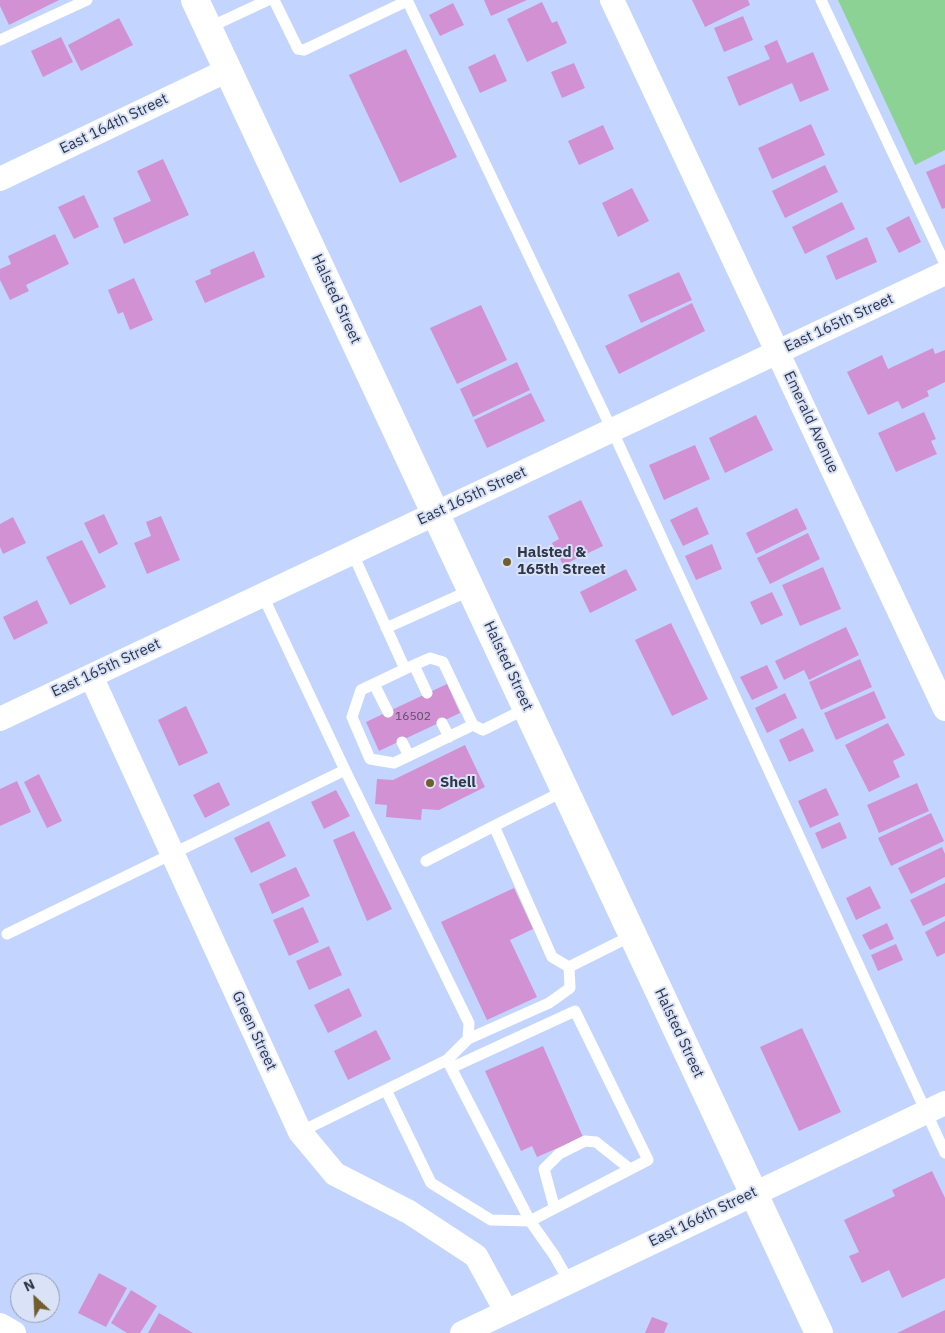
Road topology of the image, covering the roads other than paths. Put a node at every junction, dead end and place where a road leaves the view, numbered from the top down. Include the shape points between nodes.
1 (87, 0) edge
2 (195, 0) edge
3 (268, 0) edge
4 (274, 0) edge
5 (612, 0) edge
6 (821, 0) edge
7 (407, 1) edge
8 (208, 28) junction
9 (0, 40) edge
10 (228, 70) junction
11 (0, 179) edge
12 (945, 264) edge
13 (945, 274) edge
14 (778, 352) junction
15 (613, 432) junction
16 (436, 512) junction
17 (352, 552) junction
18 (472, 590) junction
19 (262, 594) junction
20 (386, 628) junction
21 (410, 667) junction
22 (91, 676) junction
23 (374, 684) junction
24 (427, 692) dead end
25 (527, 708) junction
26 (945, 709) edge
27 (388, 712) dead end
28 (0, 719) edge
29 (442, 723) dead end
30 (473, 725) junction
31 (448, 736) junction
32 (402, 742) dead end
33 (409, 756) junction
34 (345, 770) junction
35 (566, 790) junction
36 (494, 826) junction
37 (172, 854) junction
38 (426, 861) dead end
39 (7, 934) dead end
40 (634, 935) junction
41 (569, 967) junction
42 (468, 1039) junction
43 (449, 1064) junction
44 (386, 1090) junction
45 (935, 1108) edge
46 (300, 1132) junction
47 (945, 1153) edge
48 (630, 1169) junction
49 (754, 1192) junction
50 (554, 1206) junction
51 (530, 1221) junction
52 (570, 1282) junction
53 (506, 1311) junction
54 (0, 1325) edge
55 (14, 1333) edge
56 (462, 1333) edge
57 (819, 1333) edge

1 - 9 lane
2 - 8 main road, Halsted Street
3 - 8 lane
4 - 7 lane via 298,49 304,50
5 - 14 street, Emerald Avenue
6 - 12 lane
7 - 15 lane
8 - 10 main road, Halsted Street
10 - 11 street, East 164th Street
10 - 16 main road, Halsted Street
13 - 14 street, East 165th Street
14 - 15 street, East 165th Street
14 - 26 street, Emerald Avenue
15 - 16 street, East 165th Street
15 - 45 lane
16 - 17 street, East 165th Street
16 - 18 main road, Halsted Street
17 - 19 street, East 165th Street
17 - 20 lane
18 - 20 lane
18 - 25 main road, Halsted Street
19 - 22 street, East 165th Street
19 - 34 lane
20 - 21 lane
21 - 23 lane
21 - 24 lane
21 - 30 lane via 430,658 443,662
22 - 28 street, East 165th Street
22 - 37 street, Green Street
23 - 27 lane
23 - 33 lane via 361,690 352,717 370,759 394,763
25 - 30 lane via 483,730
25 - 35 main road, Halsted Street
29 - 31 lane
30 - 31 lane
31 - 33 lane
32 - 33 lane
34 - 37 lane
34 - 42 lane via 469,1023
35 - 36 lane
35 - 40 main road, Halsted Street
36 - 38 lane
36 - 41 lane via 552,957
37 - 39 lane
37 - 46 street, Green Street
40 - 41 lane
40 - 49 main road, Halsted Street
41 - 42 lane via 570,988 549,1003
42 - 43 lane
43 - 44 lane
43 - 48 lane via 575,1011 648,1160
43 - 51 lane
44 - 46 lane
44 - 51 lane via 431,1183 491,1220
45 - 47 lane
45 - 49 street, East 166th Street
46 - 53 street, Green Street via 335,1174 410,1212 476,1256
48 - 50 lane
48 - 50 lane via 596,1142 585,1141 559,1154 544,1169
49 - 52 street, East 166th Street
49 - 57 main road, Halsted Street
50 - 51 lane
51 - 52 lane
52 - 53 street, East 166th Street
53 - 56 street, East 166th Street
54 - 55 street

